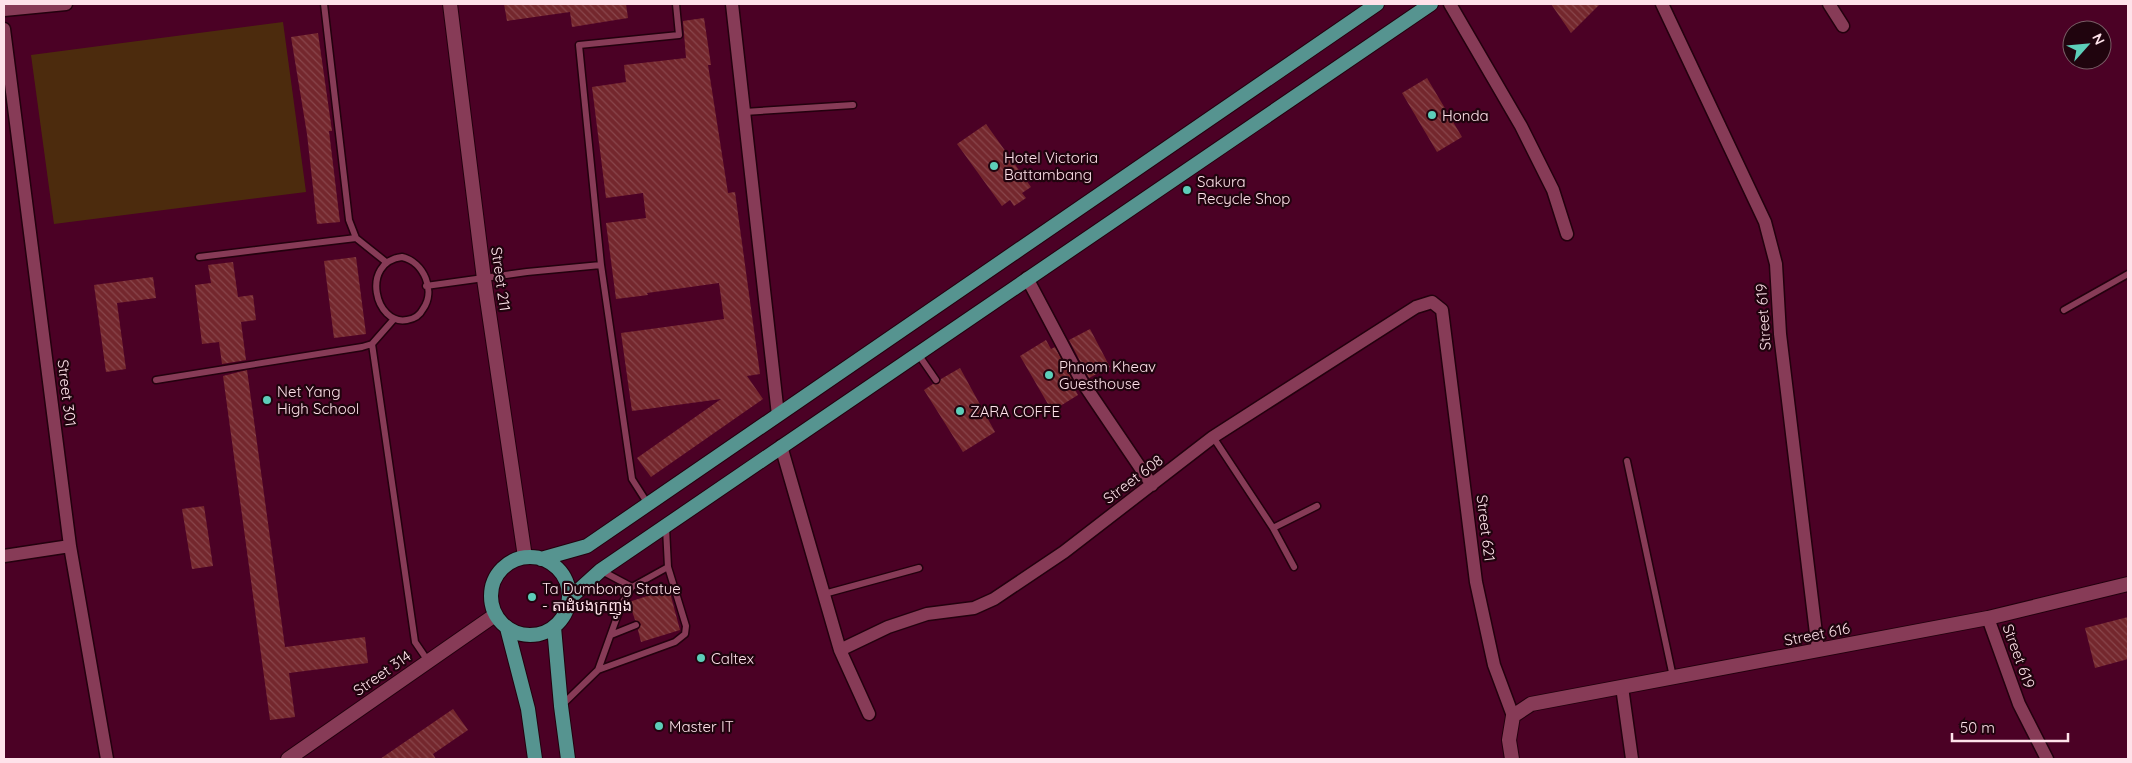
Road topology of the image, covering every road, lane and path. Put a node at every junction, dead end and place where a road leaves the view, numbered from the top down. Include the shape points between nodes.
1 (66, 4) edge
2 (324, 4) edge
3 (450, 4) edge
4 (676, 4) edge
5 (732, 4) edge
6 (1377, 4) edge
7 (1431, 4) edge
8 (1450, 4) edge
9 (1662, 4) edge
10 (1829, 4) edge
11 (4, 10) edge
12 (1843, 26) dead end
13 (4, 29) edge
14 (853, 105) dead end
15 (744, 112) junction
16 (1567, 234) dead end
17 (356, 238) junction
18 (199, 257) dead end
19 (386, 262) junction
20 (601, 265) junction
21 (2128, 274) edge
22 (1027, 278) junction
23 (484, 279) junction
24 (426, 286) junction
25 (1432, 302) joint
26 (2064, 310) dead end
27 (394, 319) junction
28 (372, 344) junction
29 (918, 353) junction
30 (156, 380) dead end
31 (936, 380) dead end
32 (778, 416) junction
33 (1213, 437) junction
34 (781, 446) junction
35 (1627, 462) dead end
36 (1152, 485) junction
37 (648, 504) junction
38 (1316, 506) dead end
39 (666, 526) junction
40 (1273, 528) junction
41 (70, 546) junction
42 (4, 556) edge
43 (525, 557) junction
44 (542, 559) junction
45 (668, 567) junction
46 (1294, 567) dead end
47 (919, 568) dead end
48 (601, 570) junction
49 (2128, 584) edge
50 (632, 587) junction
51 (824, 594) junction
52 (568, 599) junction
53 (495, 615) junction
54 (1988, 618) junction
55 (636, 625) dead end
56 (554, 627) junction
57 (507, 628) junction
58 (611, 634) junction
59 (840, 650) junction
60 (1818, 650) junction
61 (428, 661) junction
62 (598, 670) junction
63 (1672, 677) junction
64 (1622, 687) junction
65 (561, 706) junction
66 (869, 714) dead end
67 (1513, 716) junction
68 (106, 759) edge
69 (288, 759) edge
70 (535, 759) edge
71 (568, 759) edge
72 (1512, 759) edge
73 (1632, 759) edge
74 (2047, 759) edge

1 - 11 street
2 - 17 lane via 349,220
3 - 23 street, Street 211
4 - 20 lane via 679,35 579,45
5 - 15 street
6 - 32 main road
7 - 22 main road
8 - 16 street via 1525,134 1553,190
9 - 60 street, Street 619 via 1765,222 1776,264 1780,334
10 - 12 street
13 - 41 street, Street 301
14 - 15 lane
15 - 32 street
17 - 18 lane
17 - 19 lane
19 - 24 lane via 402,257 410,259 422,270
19 - 27 lane via 379,270 377,291 384,313
20 - 23 lane
20 - 37 lane via 632,479
21 - 26 lane
22 - 29 main road
22 - 36 street via 1081,380
23 - 24 lane
23 - 43 street, Street 211
24 - 27 lane via 426,302 418,316
25 - 33 street, Street 608 via 1416,307
25 - 67 street, Street 621 via 1442,310 1476,582 1494,666
27 - 28 lane
28 - 30 lane
28 - 61 lane via 415,642
29 - 31 lane
29 - 34 main road
32 - 37 main road
33 - 36 street, Street 608
33 - 40 lane
34 - 39 main road
34 - 51 street
35 - 63 lane
36 - 59 street, Street 608 via 1064,552 994,599 974,608 927,614 888,627
37 - 44 main road via 587,546
38 - 40 lane
39 - 45 lane
39 - 48 main road
40 - 46 lane
41 - 42 street
41 - 68 street, Street 301
43 - 44 main road
43 - 53 main road via 514,560 498,573 491,594
44 - 52 main road via 551,563 565,579
45 - 50 lane
45 - 62 lane via 678,610 686,626 685,634 675,642
47 - 51 lane
48 - 50 lane
48 - 52 main road
49 - 54 street, Street 616
50 - 58 lane via 622,603
51 - 59 street
52 - 56 main road via 564,615
53 - 57 main road
53 - 61 street, Street 314
54 - 60 street, Street 616
54 - 74 street, Street 619 via 2019,704
55 - 58 lane
56 - 57 main road via 535,635 515,633
56 - 65 main road
57 - 70 main road via 528,709
58 - 62 lane
59 - 66 street
60 - 63 street, Street 616
61 - 69 street, Street 314
62 - 65 lane
63 - 64 street, Street 616
64 - 67 street, Street 616 via 1531,704
64 - 73 street
65 - 71 main road
67 - 72 street, Street 621 via 1509,740

